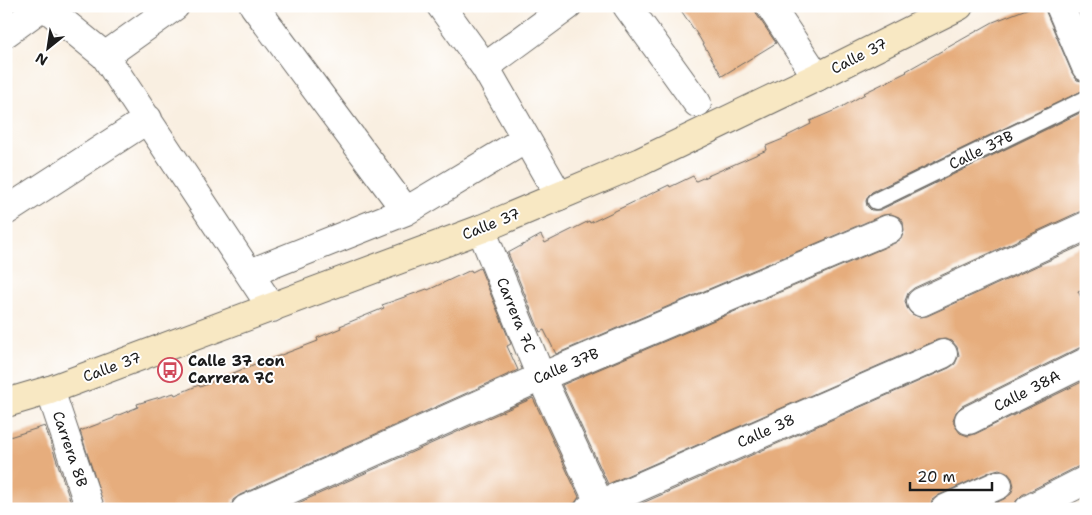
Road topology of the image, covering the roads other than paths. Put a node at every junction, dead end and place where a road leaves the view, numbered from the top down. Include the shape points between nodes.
1 (43, 6) edge
2 (175, 6) edge
3 (254, 6) edge
4 (441, 6) edge
5 (568, 6) edge
6 (627, 6) edge
7 (770, 6) edge
8 (959, 6) edge
9 (1060, 6) edge
10 (6, 33) edge
11 (105, 56) junction
12 (485, 67) junction
13 (1086, 67) edge
14 (817, 77) junction
15 (1086, 99) edge
16 (697, 103) dead end
17 (148, 120) junction
18 (526, 139) junction
19 (559, 196) junction
20 (876, 201) dead end
21 (6, 211) edge
22 (406, 211) junction
23 (1086, 226) edge
24 (481, 229) junction
25 (889, 229) dead end
26 (250, 273) junction
27 (921, 302) dead end
28 (272, 308) junction
29 (942, 354) dead end
30 (1086, 362) edge
31 (541, 377) junction
32 (50, 390) junction
33 (6, 403) edge
34 (969, 420) dead end
35 (1086, 480) edge
36 (998, 485) dead end
37 (597, 507) edge
38 (90, 509) edge
39 (246, 509) edge
40 (945, 509) edge
41 (1029, 509) edge

1 - 10 street
1 - 11 street
2 - 11 street
3 - 22 street
4 - 12 street
5 - 12 street
6 - 16 street
7 - 14 street
8 - 14 main road, Calle 37
9 - 13 street
11 - 17 street
12 - 18 street
14 - 19 main road, Calle 37 via 640,162
15 - 20 lane, Calle 37B
17 - 21 street
17 - 26 street
18 - 19 street
18 - 22 street
19 - 24 main road, Calle 37
22 - 26 street
23 - 27 street
24 - 28 main road, Calle 37
24 - 31 street, Carrera 7C
25 - 31 street, Calle 37B
26 - 28 street
28 - 32 main road, Calle 37
29 - 37 street, Calle 38
30 - 34 street, Calle 38A
31 - 37 street, Carrera 7C
31 - 39 street, Calle 37B
32 - 33 main road, Calle 37
32 - 38 street, Carrera 8B
35 - 41 street
36 - 40 street

